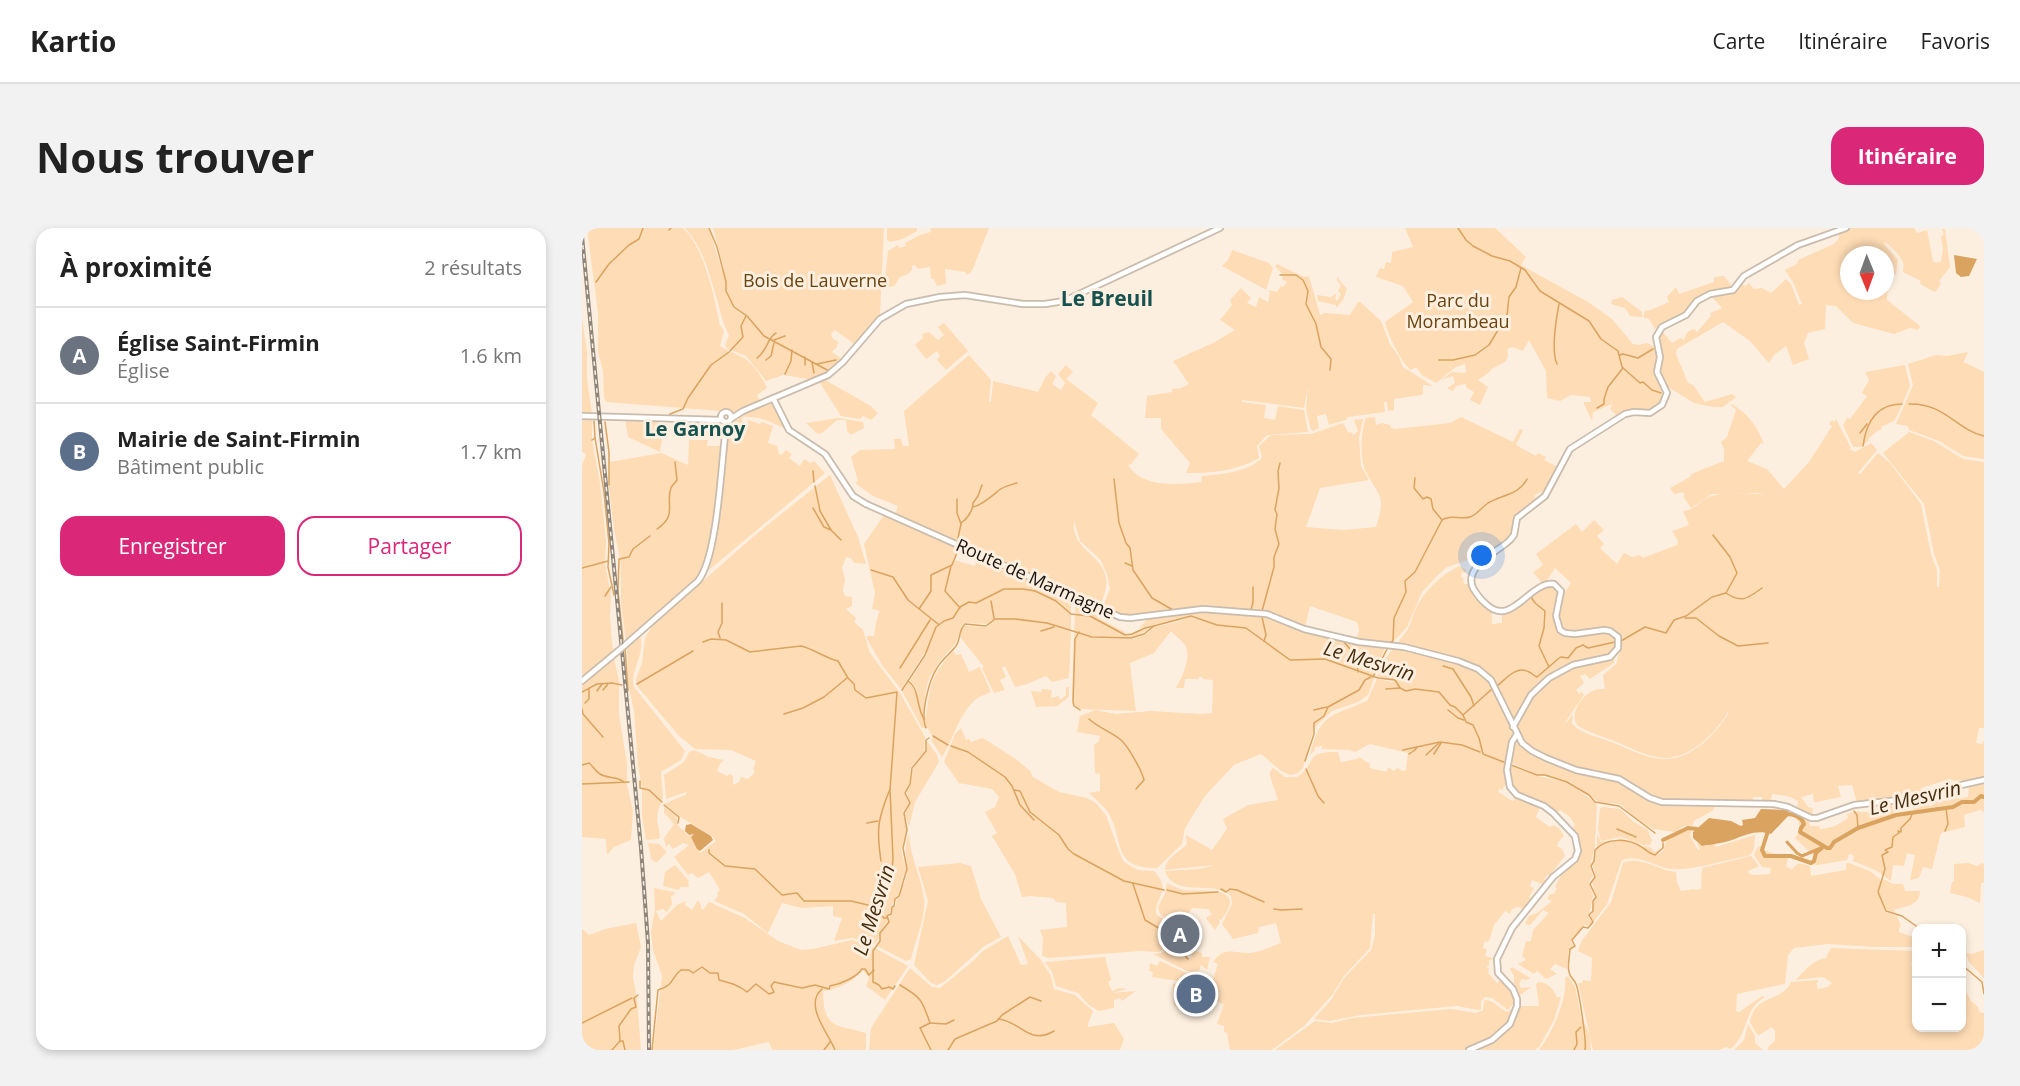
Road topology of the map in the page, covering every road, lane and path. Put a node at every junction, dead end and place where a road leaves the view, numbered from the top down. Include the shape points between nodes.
1 (1220, 228) edge
2 (1846, 228) edge
3 (773, 398) junction
4 (582, 416) edge
5 (726, 419) junction
6 (582, 681) edge
7 (1514, 727) junction
8 (1517, 734) junction
9 (1984, 780) edge
10 (1469, 1050) edge

1 - 3 main road via 1064,301 1023,304 965,295 906,304 880,319 828,375
2 - 7 main road via 1798,245 1744,276 1733,290 1710,294 1686,315 1662,327 1656,339 1658,375 1667,393 1664,402 1650,413 1625,414 1580,441 1566,454 1545,496 1517,518 1510,540 1475,568 1471,575 1474,590 1494,610 1513,607 1545,584 1554,584 1561,591 1556,616 1560,630 1575,634 1604,630 1618,637 1619,646 1610,657 1573,665 1549,678 1531,695
3 - 5 main road
3 - 7 main road, Route de Marmagne via 789,430 825,454 858,500 1116,616 1130,618 1203,609 1267,614 1304,629 1458,661 1478,669 1491,680
4 - 5 main road
5 - 6 main road, bridge via 711,554 702,576
7 - 8 main road, Route de Marmagne
8 - 9 main road, Route de Marmagne via 1537,754 1576,770 1619,779 1657,801 1774,804 1811,818
8 - 10 main road via 1507,780 1520,797 1554,813 1575,836 1578,851 1512,928 1497,958 1498,973 1517,996 1510,1024 1492,1040

